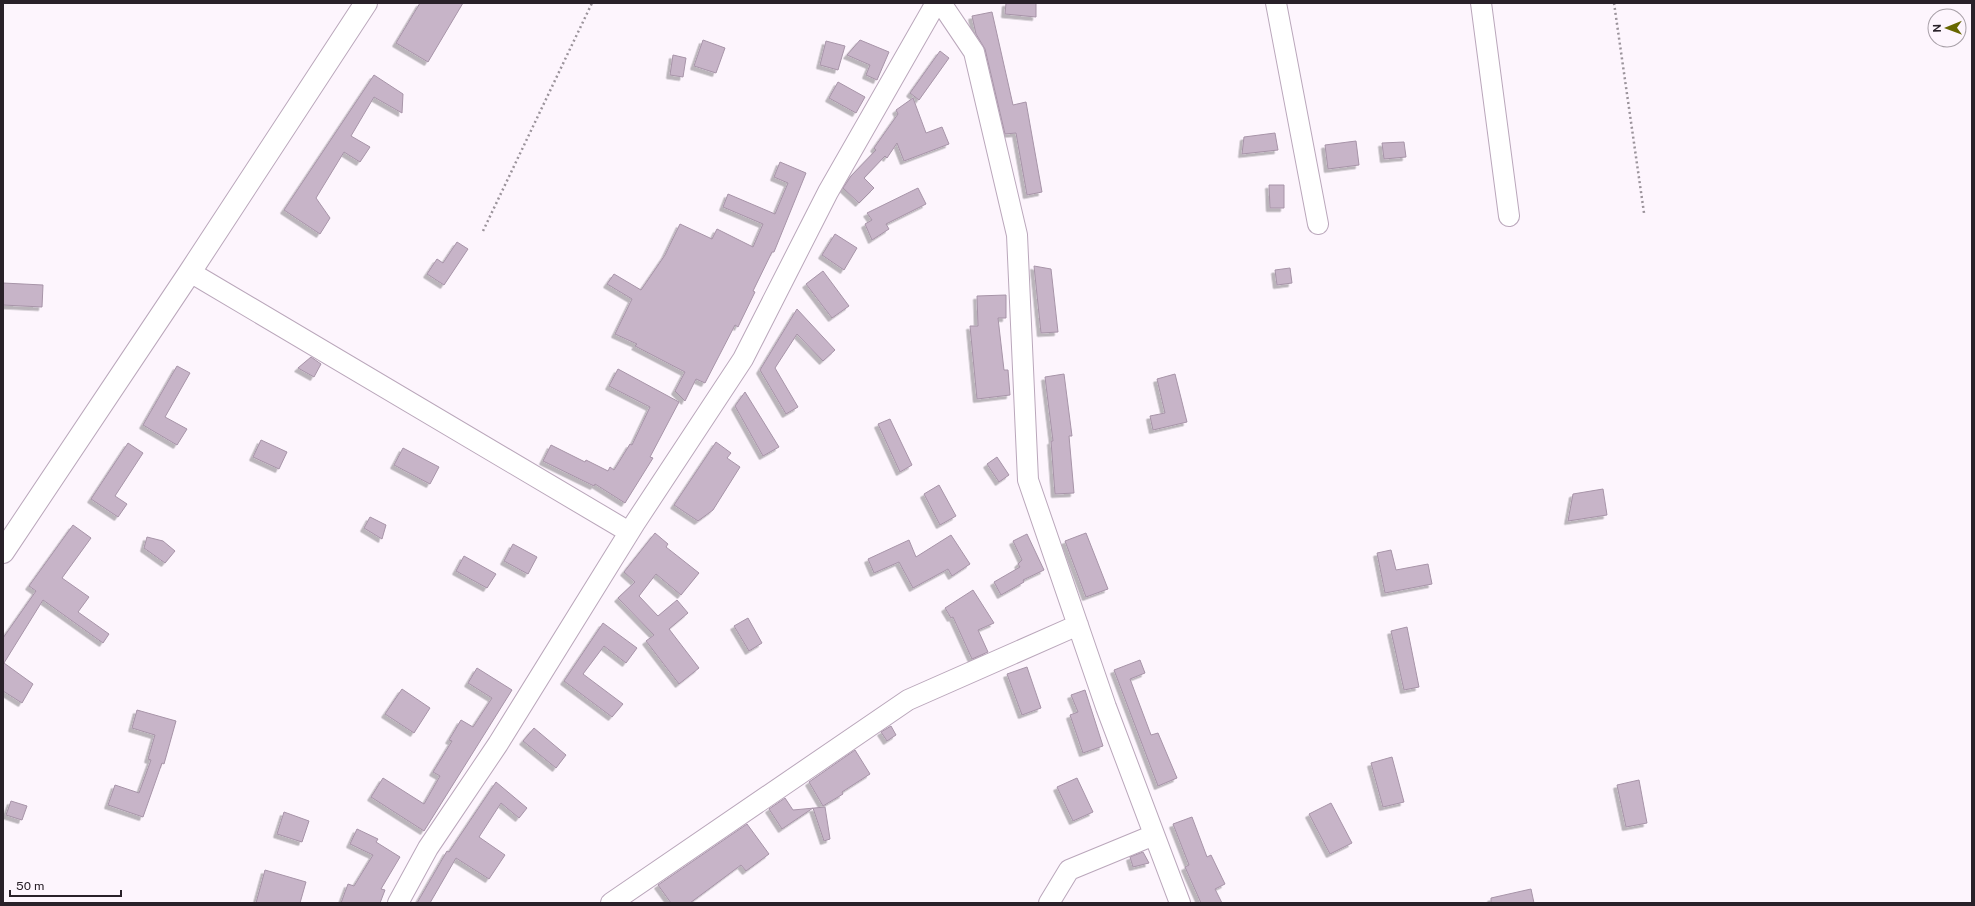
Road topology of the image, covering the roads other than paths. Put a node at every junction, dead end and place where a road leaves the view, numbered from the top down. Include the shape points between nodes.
1 (366, 3) edge
2 (936, 3) edge
3 (941, 3) edge
4 (1276, 3) edge
5 (1481, 3) edge
6 (1509, 216) dead end
7 (1318, 224) dead end
8 (190, 272) junction
9 (629, 532) junction
10 (3, 552) edge
11 (1078, 625) junction
12 (1154, 835) junction
13 (398, 903) edge
14 (611, 903) edge
15 (1049, 903) edge
16 (1180, 903) edge

1 - 8 main road
2 - 9 street via 828,192 743,359
3 - 11 street via 974,52 1017,235 1028,480
4 - 7 street
5 - 6 street
8 - 9 street
8 - 10 main road
9 - 13 street via 498,744 428,848
11 - 12 street
11 - 14 street via 908,700
12 - 15 street via 1069,870
12 - 16 street

